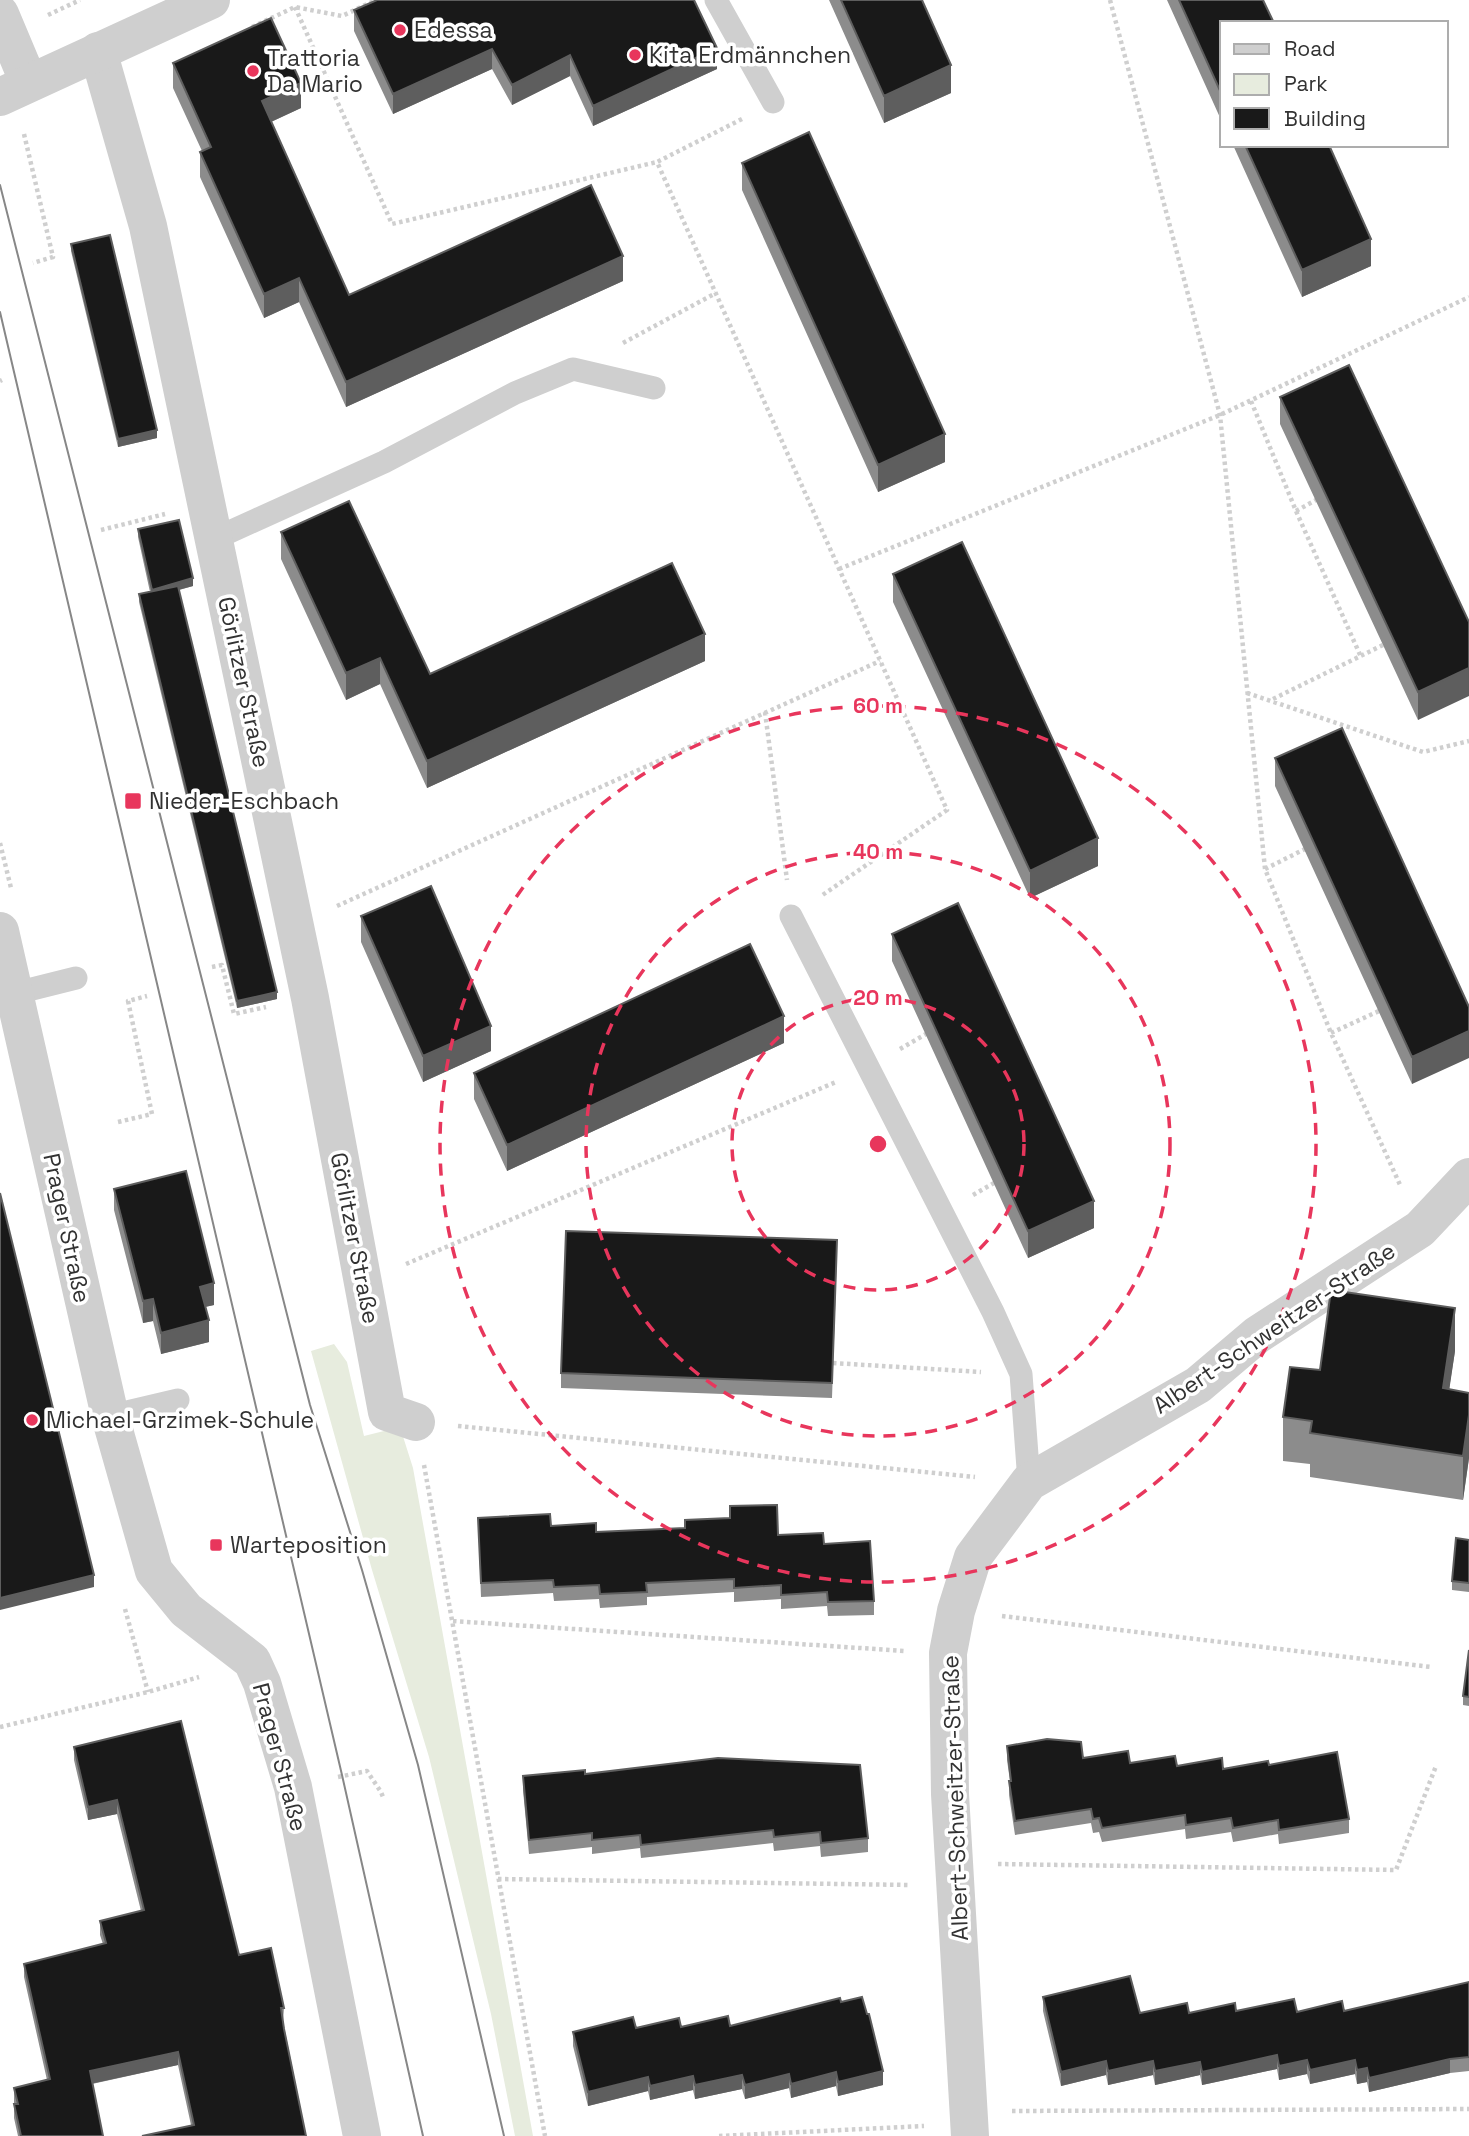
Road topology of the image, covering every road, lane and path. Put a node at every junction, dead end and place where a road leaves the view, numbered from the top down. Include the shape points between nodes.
1 (211, 0) edge
2 (376, 0) edge
3 (716, 0) edge
4 (1110, 0) edge
5 (0, 15) edge
6 (99, 51) junction
7 (15, 90) edge
8 (773, 102) joint
9 (29, 158) dead end
10 (657, 162) junction
11 (33, 263) dead end
12 (716, 293) junction
13 (1469, 297) edge
14 (573, 369) junction
15 (654, 388) dead end
16 (1251, 401) junction
17 (1220, 415) junction
18 (1316, 500) edge
19 (1296, 511) junction
20 (170, 512) dead end
21 (101, 530) dead end
22 (214, 539) junction
23 (839, 569) junction
24 (1383, 645) edge
25 (1361, 657) junction
26 (880, 661) junction
27 (1247, 693) junction
28 (1272, 699) junction
29 (765, 712) junction
30 (1469, 741) edge
31 (1305, 849) edge
32 (1265, 869) junction
33 (791, 916) junction
34 (295, 925) junction
35 (0, 931) edge
36 (212, 967) dead end
37 (76, 978) dead end
38 (16, 993) junction
39 (148, 996) dead end
40 (263, 1008) edge
41 (1379, 1011) edge
42 (1331, 1032) junction
43 (868, 1068) junction
44 (118, 1122) dead end
45 (1469, 1177) edge
46 (1420, 1229) junction
47 (363, 1282) junction
48 (833, 1363) edge
49 (1021, 1374) junction
50 (178, 1400) dead end
51 (110, 1416) junction
52 (416, 1422) junction
53 (1029, 1482) junction
54 (956, 1611) junction
55 (453, 1621) junction
56 (948, 1653) junction
57 (1431, 1667) dead end
58 (148, 1692) dead end
59 (0, 1727) edge
60 (1436, 1766) dead end
61 (293, 1787) junction
62 (383, 1797) dead end
63 (956, 1875) junction
64 (498, 1879) junction
65 (1469, 2109) edge
66 (969, 2126) edge
67 (362, 2136) edge
68 (545, 2136) edge
69 (719, 2136) edge

1 - 6 street
2 - 10 path via 342,16 295,7 392,225
3 - 8 lane
4 - 17 path
5 - 7 street
6 - 7 street
6 - 22 street, Görlitzer Straße via 148,226
8 - 10 path
9 - 11 path via 53,257
10 - 12 path
12 - 14 path
12 - 23 path
13 - 16 path
14 - 15 lane
14 - 22 lane via 514,393 384,462
16 - 17 path
16 - 19 path
17 - 23 path
17 - 27 path
18 - 19 path
19 - 25 path
20 - 21 path
22 - 34 street, Görlitzer Straße
23 - 26 path
24 - 25 path
25 - 28 path
26 - 29 path
26 - 33 path via 947,810
27 - 28 path
27 - 32 path
28 - 30 path via 1423,752
29 - 33 path
29 - 34 path
31 - 32 path
32 - 42 path
33 - 43 lane
34 - 47 street, Görlitzer Straße
35 - 38 street, Prager Straße
36 - 40 path via 222,965 234,1014
37 - 38 lane
38 - 51 street, Prager Straße
39 - 44 path via 128,1001 152,1114
41 - 42 path
42 - 46 path
43 - 47 path
43 - 49 lane
45 - 46 street, Albert-Schweitzer-Straße
46 - 53 street, Albert-Schweitzer-Straße via 1257,1335 1198,1385
47 - 52 street, Görlitzer Straße via 387,1412
48 - 49 path
49 - 53 lane
50 - 51 lane
51 - 61 street, Prager Straße via 154,1571 186,1610 252,1661
52 - 53 path
52 - 55 path
53 - 54 street, Albert-Schweitzer-Straße via 973,1557
54 - 56 street, Albert-Schweitzer-Straße
54 - 57 path
55 - 56 path
55 - 64 path
56 - 63 street, Albert-Schweitzer-Straße
58 - 59 path
60 - 63 path via 1396,1870
61 - 62 path via 367,1771
61 - 67 street, Prager Straße
63 - 64 path
63 - 66 street, Albert-Schweitzer-Straße
64 - 68 path
65 - 66 path via 1013,2111
66 - 69 path

